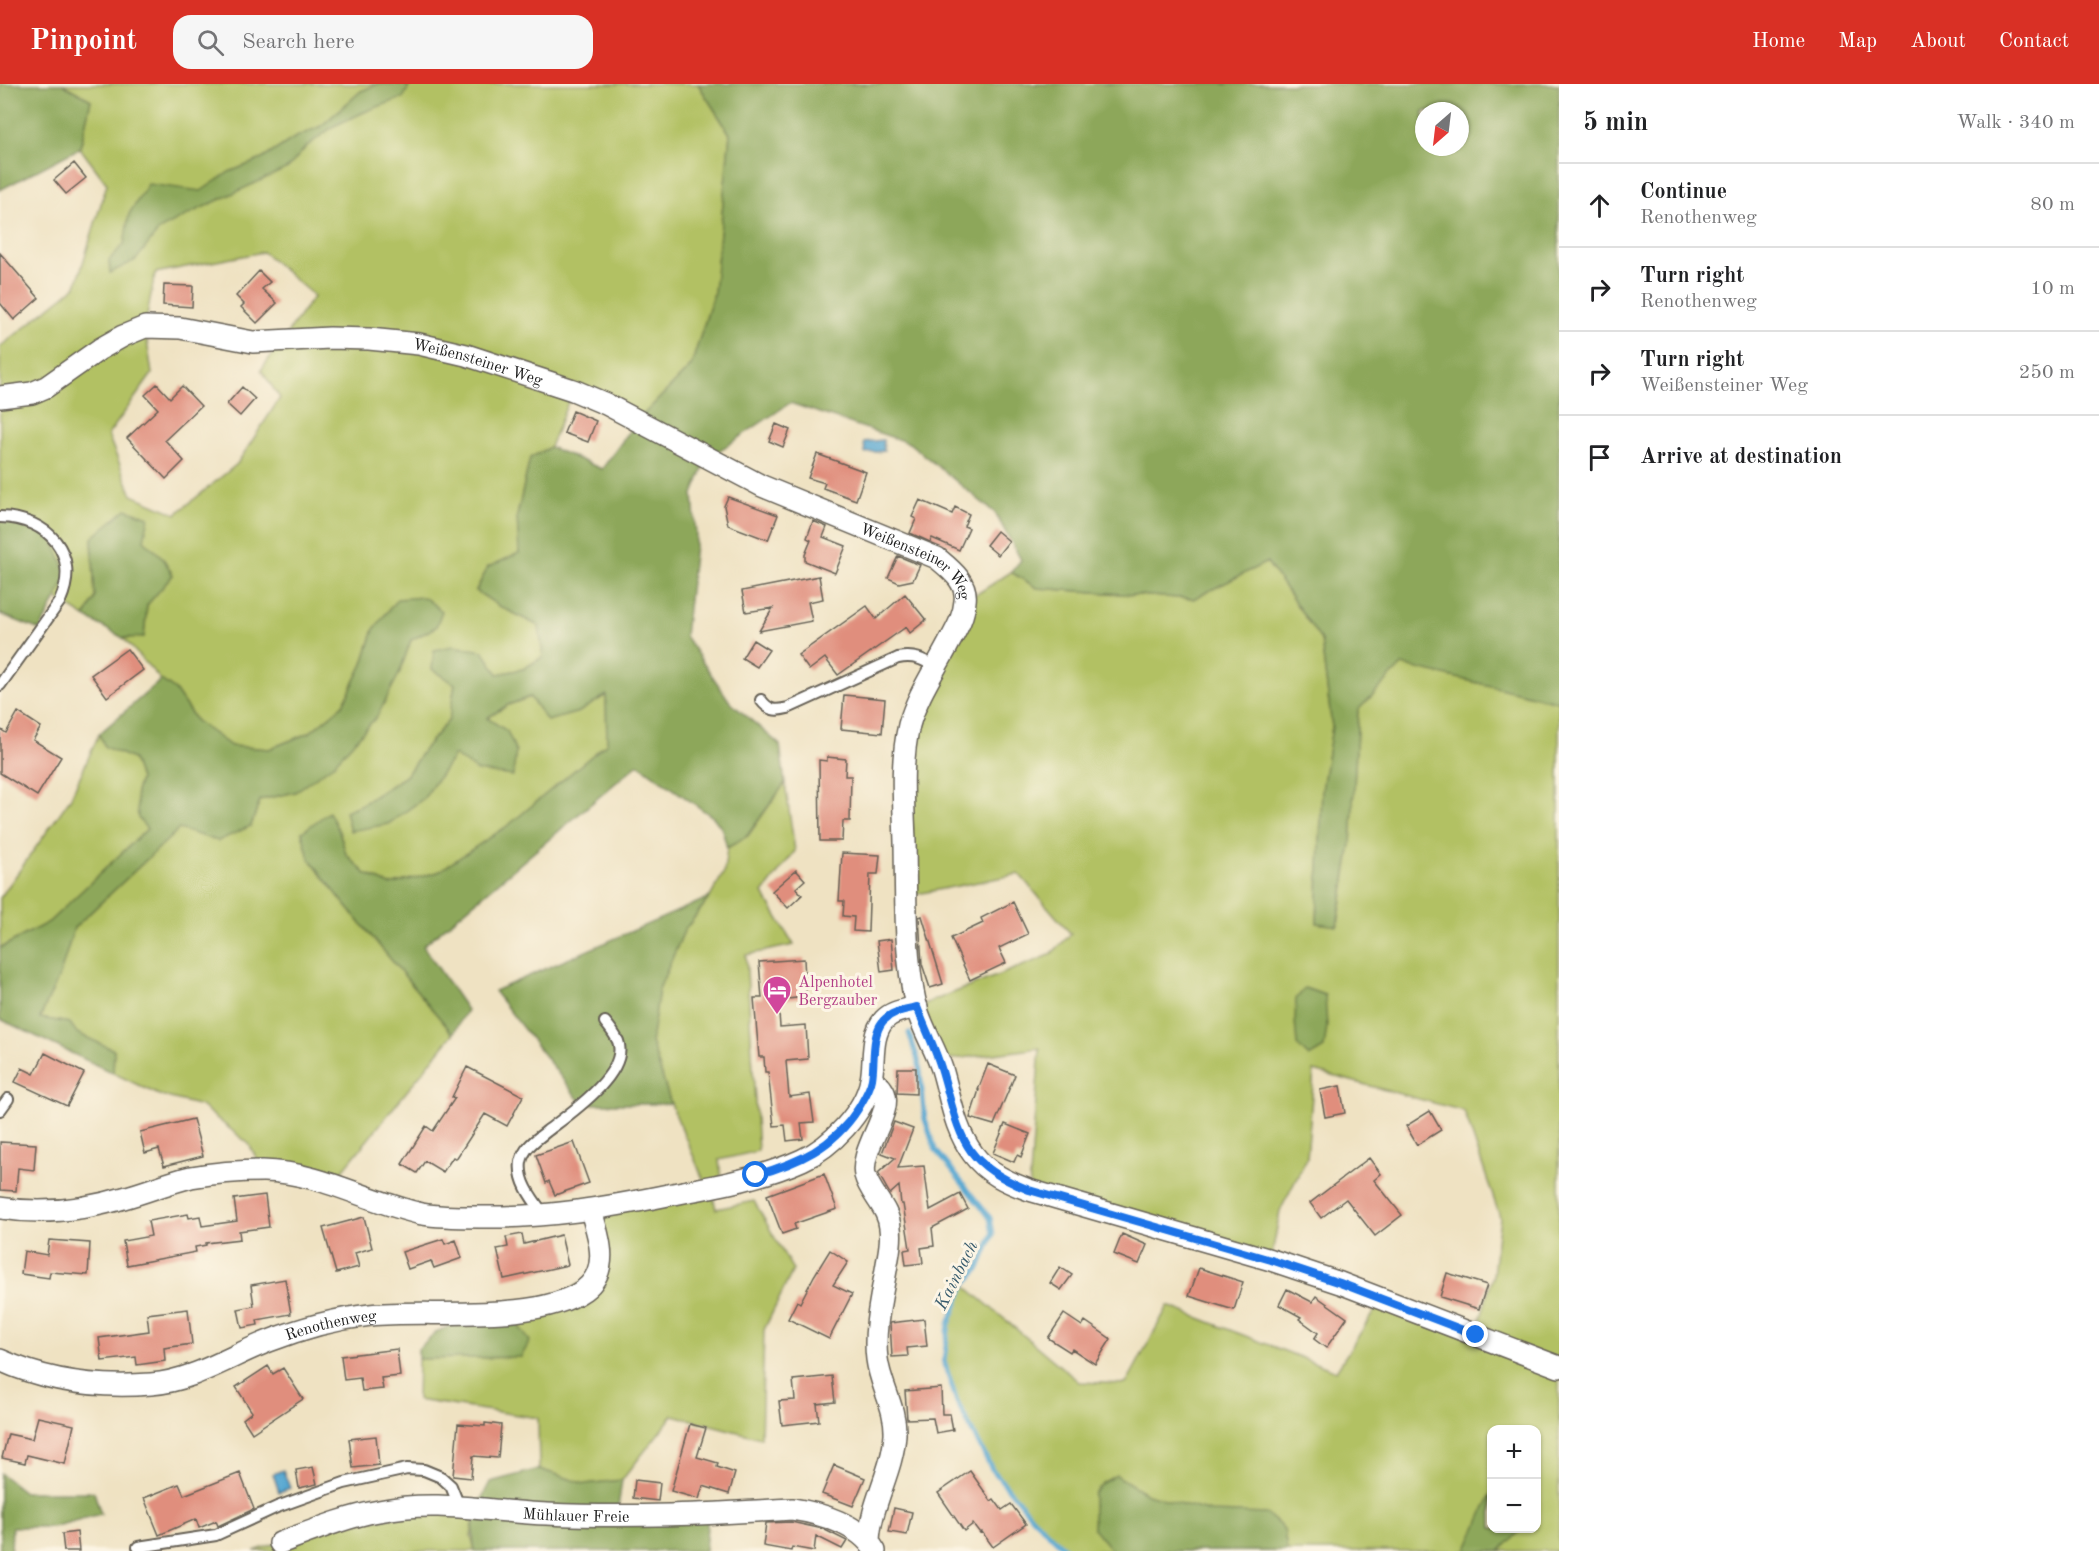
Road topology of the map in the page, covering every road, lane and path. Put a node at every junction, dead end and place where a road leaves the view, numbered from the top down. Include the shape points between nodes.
1 (0, 397) edge
2 (0, 517) edge
3 (936, 667) junction
4 (0, 685) edge
5 (761, 700) dead end
6 (917, 1007) junction
7 (605, 1022) dead end
8 (871, 1081) junction
9 (8, 1099) dead end
10 (0, 1110) edge
11 (0, 1208) edge
12 (591, 1211) junction
13 (545, 1216) junction
14 (0, 1360) edge
15 (1559, 1367) edge
16 (459, 1506) junction
17 (280, 1543) dead end
18 (872, 1545) edge
19 (138, 1546) dead end

1 - 3 street, Weißensteiner Weg via 46,387 100,349 145,327 180,328 253,342 369,339 419,344 466,355 606,404 762,486 937,558 959,579 966,598 961,619
2 - 4 lane via 26,520 40,527 61,549 68,575 60,601
3 - 5 lane via 920,657 898,658 788,708 770,710
3 - 6 street, Weißensteiner Weg via 909,727 904,774 909,955
6 - 8 street via 892,1013 883,1022 877,1032
6 - 15 street, Weißensteiner Weg via 942,1069 962,1137 987,1169 1006,1181 1340,1283
7 - 13 lane via 619,1043 610,1075 523,1155 523,1177
8 - 12 street via 864,1099 836,1137 803,1159 722,1184
8 - 18 street, Mühlauer Freie via 882,1088 886,1098 864,1161 868,1183 890,1224 876,1350 893,1408 895,1432 893,1451 870,1521
9 - 10 lane
11 - 13 street via 34,1212 80,1208 189,1178 262,1171 309,1176 424,1214
12 - 13 street
12 - 14 street, Renothenweg via 602,1247 597,1273 586,1289 546,1305 507,1311 372,1315 330,1321 269,1341 183,1378 153,1384 68,1382
16 - 17 street, Mühlauer Freie via 379,1511
16 - 18 street, Mühlauer Freie via 545,1514 652,1516 792,1509 833,1519
16 - 19 lane via 451,1486 441,1477 407,1469 344,1483 216,1535

